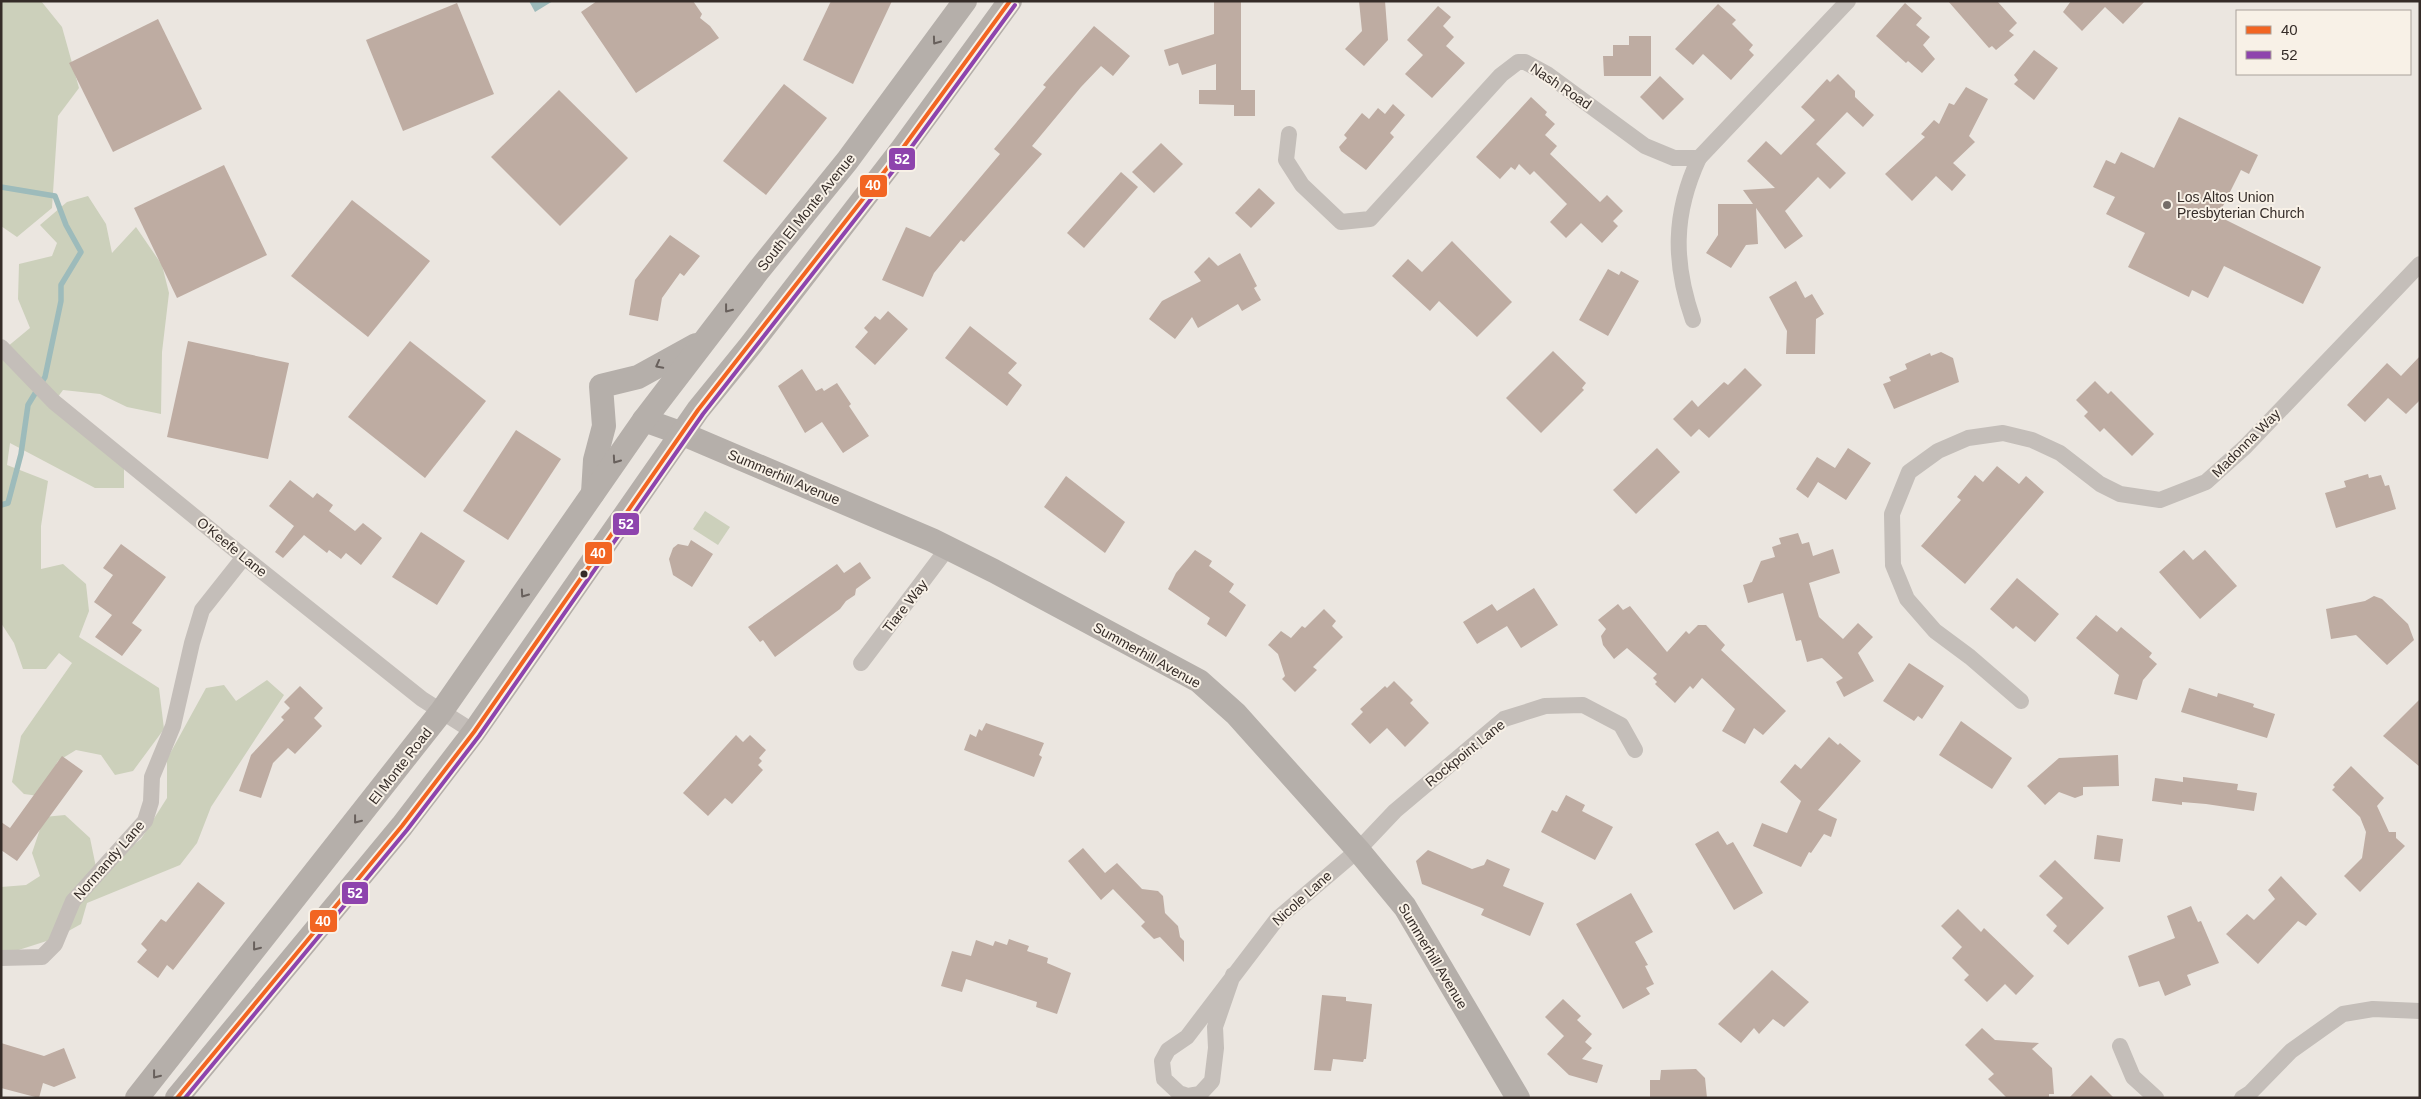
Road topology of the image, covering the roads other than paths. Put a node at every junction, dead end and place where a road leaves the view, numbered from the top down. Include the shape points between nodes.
1 (964, 1) edge
2 (1010, 1) edge
3 (1848, 1) edge
4 (1289, 134) dead end
5 (1699, 158) junction
6 (2420, 264) edge
7 (1693, 320) dead end
8 (702, 342) junction
9 (1, 347) edge
10 (644, 420) junction
11 (683, 434) junction
12 (593, 494) junction
13 (947, 549) junction
14 (244, 557) junction
15 (861, 663) dead end
16 (2021, 701) dead end
17 (441, 712) junction
18 (474, 732) junction
19 (1635, 750) dead end
20 (1358, 850) junction
21 (1, 958) edge
22 (1233, 975) junction
23 (2420, 1011) edge
24 (2120, 1046) dead end
25 (137, 1098) edge
26 (178, 1098) edge
27 (1518, 1098) edge
28 (2156, 1098) edge
29 (2242, 1098) edge

1 -> 8 main road, South El Monte Avenue via 847,161
2 - 11 main road via 902,149 698,410
3 - 5 street
4 - 5 street, Nash Road via 1286,160 1302,185 1341,222 1370,219 1501,75 1518,62 1525,62 1547,74 1645,146 1674,158
5 - 7 street via 1684,194 1679,230 1683,285
6 - 16 street, Madonna Way via 2245,447 2206,482 2160,500 2120,494 2100,484 2060,454 2032,440 2003,434 1968,438 1938,451 1909,472 1892,514 1893,565 1908,599 1935,631
8 - 10 main road, South El Monte Avenue
8 -> 12 main road via 638,377 600,386 604,426 595,460
9 - 14 street, O'Keefe Lane via 54,402
10 - 11 main road, Summerhill Avenue
10 -> 12 main road, El Monte Road
11 - 13 main road, Summerhill Avenue
11 - 18 main road
12 -> 17 main road, El Monte Road
13 - 15 street, Tiare Way
13 - 20 main road, Summerhill Avenue via 1199,681 1236,714
14 - 17 street, O'Keefe Lane
14 - 21 street, Normandy Lane via 202,610 173,726 152,777 151,802 145,821 73,901 55,944 42,956
17 - 18 street, O'Keefe Lane
17 -> 25 main road, El Monte Road
18 - 26 main road via 402,826
19 - 20 street, Rockpoint Lane via 1621,725 1584,705 1545,706 1504,719 1395,811
20 - 22 street, Nicole Lane via 1277,918
20 - 27 main road, Summerhill Avenue via 1405,907
22 - 22 street, Nicole Lane via 1187,1037 1168,1050 1162,1062 1164,1080 1179,1093 1188,1096 1200,1094 1212,1081 1215,1027
23 - 29 street via 2373,1009 2343,1014 2291,1051
24 - 28 street via 2133,1076

